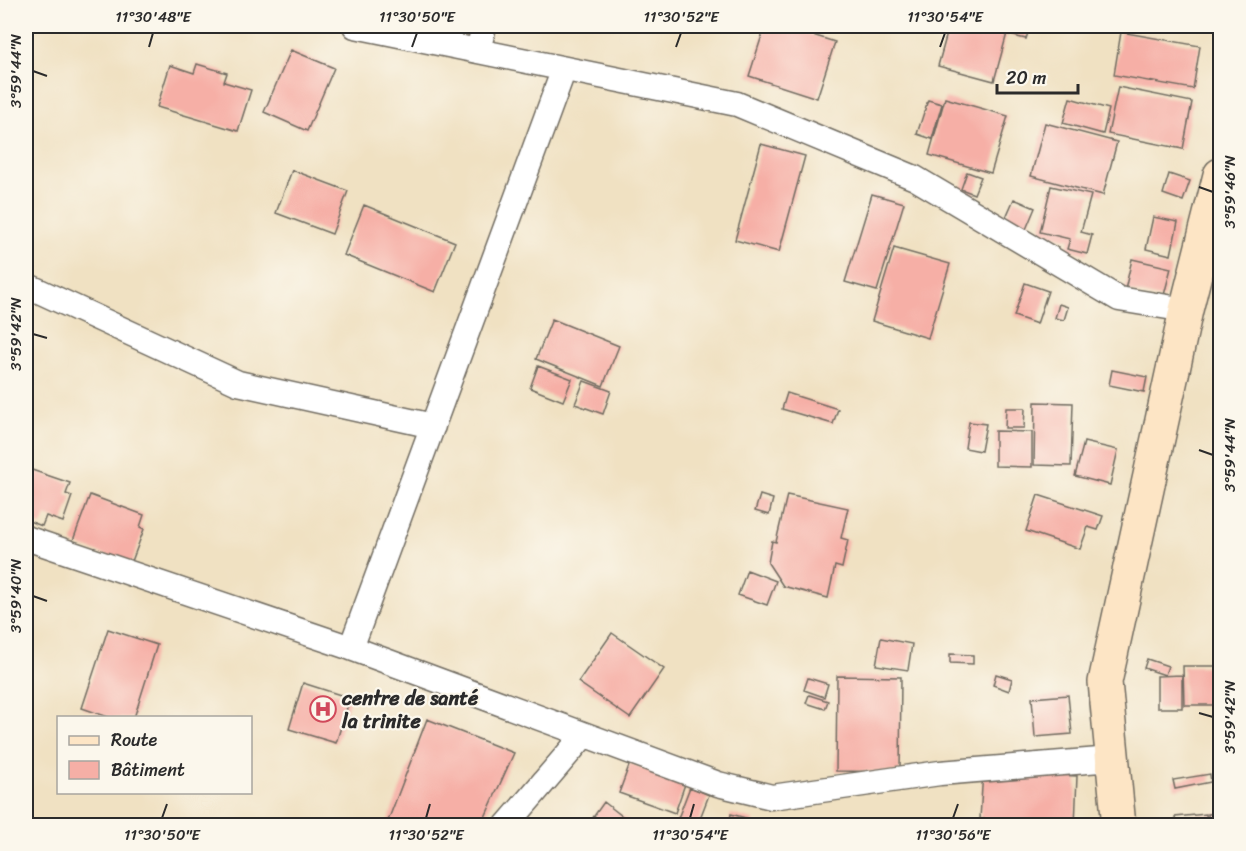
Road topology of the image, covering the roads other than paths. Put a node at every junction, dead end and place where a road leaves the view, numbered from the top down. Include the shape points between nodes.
1 (355, 26) edge
2 (484, 26) edge
3 (478, 51) junction
4 (564, 69) junction
5 (1221, 175) edge
6 (26, 285) edge
7 (1186, 310) junction
8 (433, 426) junction
9 (26, 538) edge
10 (351, 648) junction
11 (584, 735) junction
12 (1112, 759) junction
13 (506, 825) edge
14 (1119, 825) edge

1 - 3 street
2 - 3 street
3 - 4 street
4 - 7 street via 737,104 915,178 1119,298
4 - 8 street
5 - 7 main road
6 - 8 street via 238,383
7 - 12 main road via 1105,682
8 - 10 street
9 - 10 street
10 - 11 street
11 - 12 street via 718,784 771,797 940,773
11 - 13 street
12 - 14 main road

